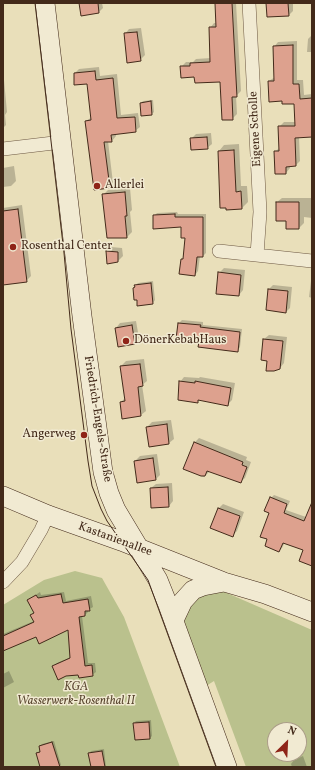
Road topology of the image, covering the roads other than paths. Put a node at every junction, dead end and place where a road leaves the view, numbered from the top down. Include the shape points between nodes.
1 (45, 3) edge
2 (249, 3) edge
3 (62, 142) junction
4 (3, 148) edge
5 (220, 251) dead end
6 (257, 254) junction
7 (312, 261) edge
8 (3, 496) edge
9 (48, 515) junction
10 (140, 549) junction
11 (3, 582) edge
12 (226, 582) junction
13 (312, 612) edge
14 (174, 620) junction
15 (312, 625) edge
16 (227, 767) edge

1 - 3 main road, Friedrich-Engels-Straße
2 - 6 street, Eigene Scholle via 260,212
3 - 4 street
3 - 10 main road, Friedrich-Engels-Straße via 103,472 116,510
5 - 6 street
6 - 7 street
8 - 9 main road, Kastanienallee
9 - 10 main road, Kastanienallee
9 - 11 street via 22,562
10 - 12 main road, Kastanienallee
10 - 14 main road, Friedrich-Engels-Straße via 158,580
12 - 13 main road, Kastanienallee
12 - 14 main road via 203,586 189,593
12 - 15 main road, Kastanienallee via 272,608
14 - 16 main road, Friedrich-Engels-Straße

